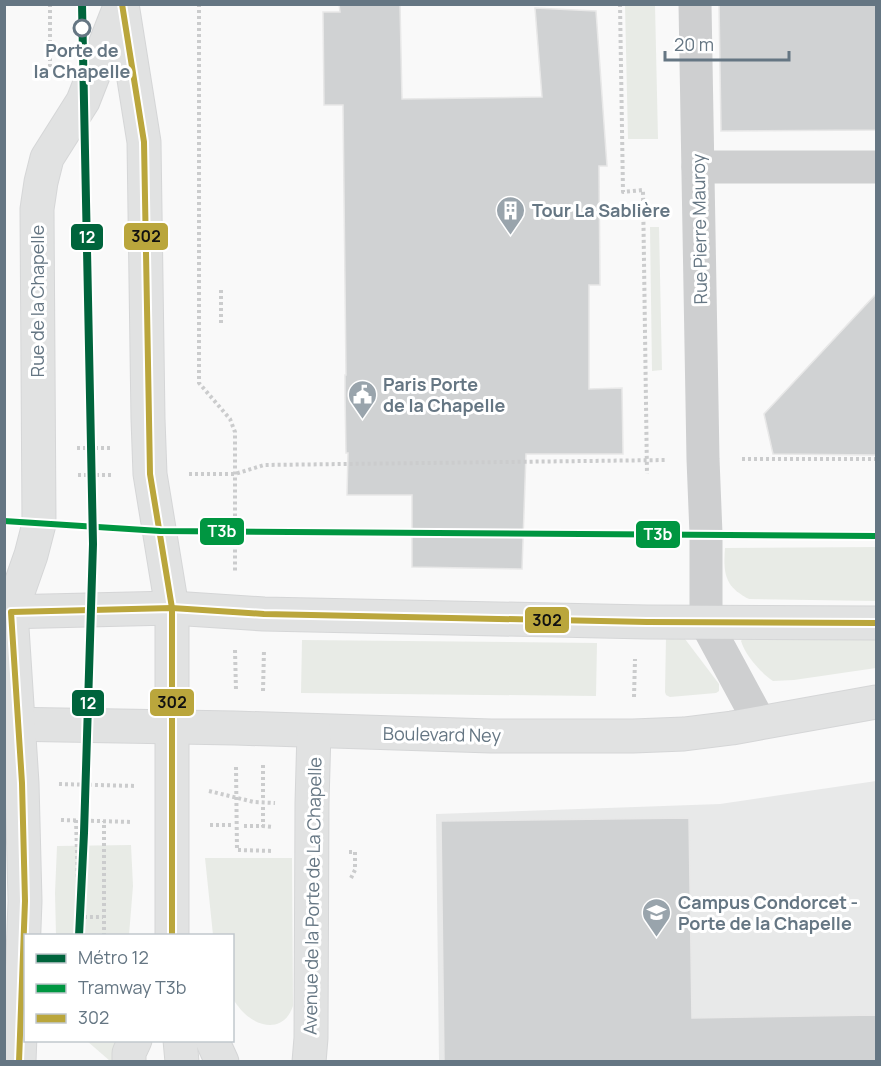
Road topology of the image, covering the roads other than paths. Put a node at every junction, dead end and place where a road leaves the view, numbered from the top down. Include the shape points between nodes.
1 (122, 4) edge
2 (695, 4) edge
3 (698, 167) junction
4 (876, 167) edge
5 (172, 608) junction
6 (8, 612) edge
7 (706, 623) junction
8 (876, 623) edge
9 (876, 702) edge
10 (760, 723) junction
11 (11, 724) edge
12 (172, 727) junction
13 (314, 731) junction
14 (172, 934) edge
15 (134, 1042) edge
16 (180, 1042) edge
17 (212, 1042) edge
18 (20, 1062) edge
19 (129, 1062) edge
20 (182, 1062) edge
21 (222, 1062) edge
22 (309, 1062) edge

1 - 5 main road, Rue de la Chapelle via 144,142 150,474
1 - 6 main road, Rue de la Chapelle via 83,100 48,158 41,182 37,209 39,524
2 - 3 street, Rue Pierre Mauroy
3 - 4 street
3 - 7 street, Rue Pierre Mauroy
5 - 6 main road
5 - 7 main road via 264,614
5 - 12 main road, Rue de la Chapelle
6 - 11 main road
7 - 8 main road
7 - 10 street
9 - 10 main road, Boulevard Ney
10 - 13 main road, Boulevard Ney via 684,734 633,736
11 - 12 main road, Boulevard Ney
11 - 18 main road via 23,819 25,901
12 - 13 main road, Boulevard Ney
12 - 14 main road
13 - 22 main road, Avenue de la Porte de La Chapelle
15 - 19 main road
16 - 20 main road
17 - 21 main road

